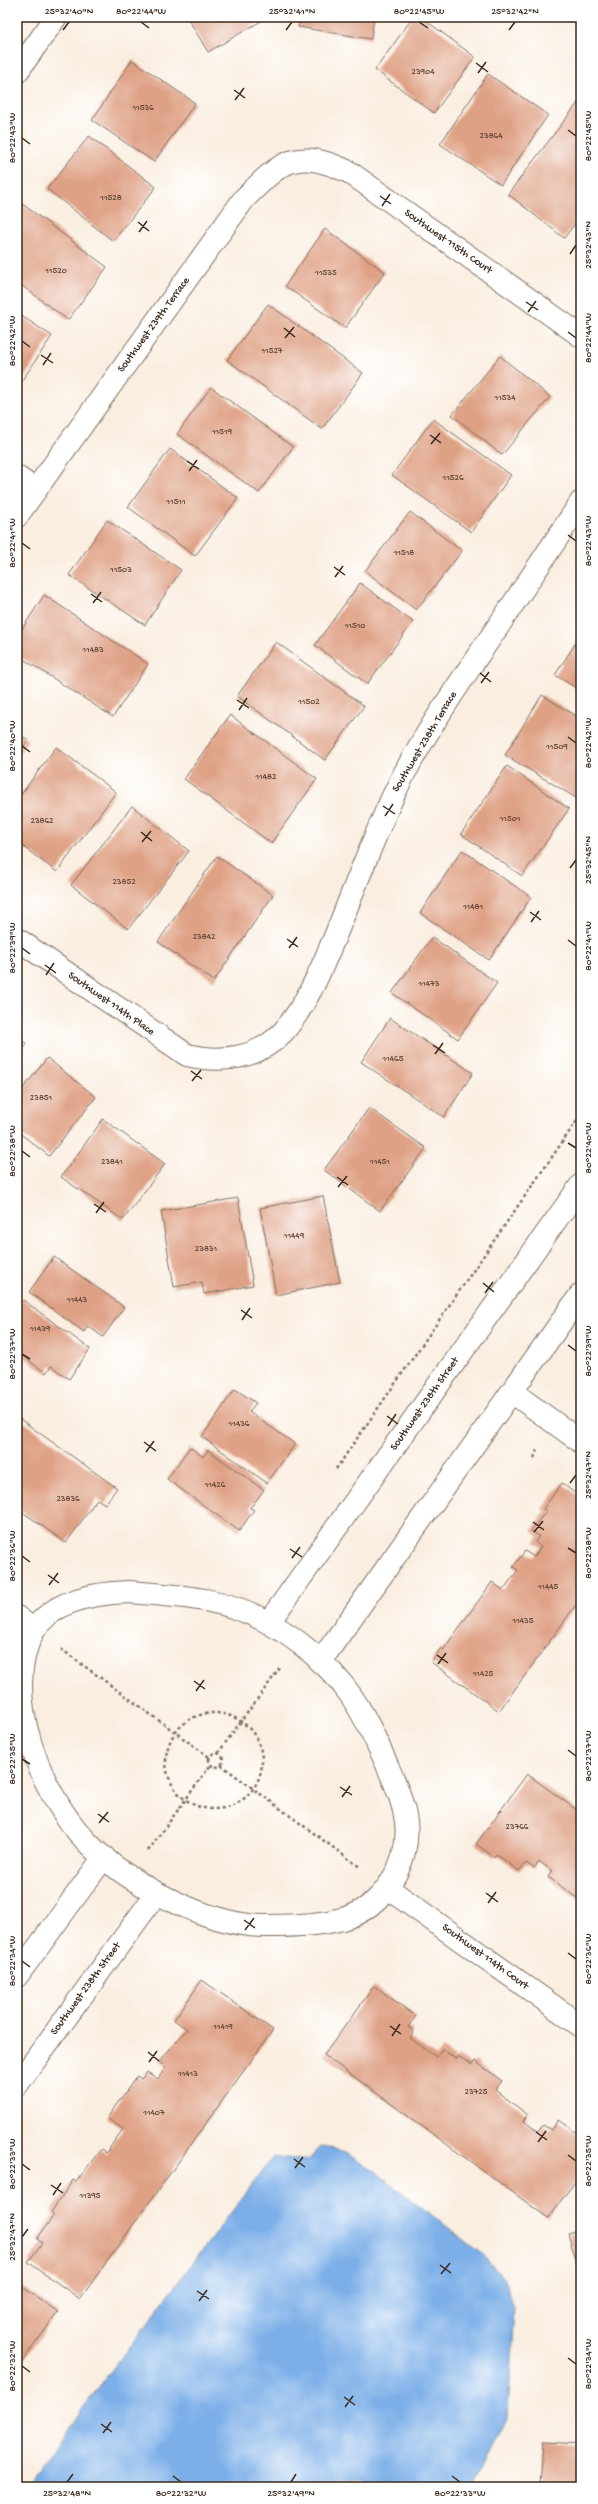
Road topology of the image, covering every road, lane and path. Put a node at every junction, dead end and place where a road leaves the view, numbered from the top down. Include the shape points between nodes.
1 (56, 17) edge
2 (17, 72) edge
3 (310, 159) joint
4 (581, 336) edge
5 (17, 477) edge
6 (36, 490) junction
7 (581, 502) edge
8 (17, 516) edge
9 (17, 939) edge
10 (209, 1060) joint
11 (581, 1115) edge
12 (581, 1185) edge
13 (581, 1294) edge
14 (512, 1392) junction
15 (581, 1442) edge
16 (538, 1446) dead end
17 (534, 1458) dead end
18 (336, 1469) dead end
19 (17, 1617) edge
20 (269, 1622) junction
21 (34, 1630) junction
22 (56, 1646) dead end
23 (320, 1662) junction
24 (282, 1666) dead end
25 (241, 1722) junction
26 (175, 1732) junction
27 (218, 1753) junction
28 (209, 1757) junction
29 (221, 1765) junction
30 (210, 1766) junction
31 (254, 1789) junction
32 (185, 1801) junction
33 (146, 1854) dead end
34 (104, 1857) junction
35 (366, 1872) dead end
36 (389, 1889) junction
37 (156, 1894) junction
38 (17, 1976) edge
39 (581, 2026) edge
40 (17, 2085) edge

1 - 2 street
3 - 4 street, Southwest 115th Court via 330,163 349,172
3 - 6 street, Southwest 239th Terrace via 274,169 244,199
5 - 6 street
6 - 8 street, Southwest 239th Terrace
7 - 10 street, Southwest 238th Terrace via 444,707 395,791 323,964 300,1007 283,1032 268,1045 244,1056
9 - 10 street, Southwest 114th Place via 167,1043 187,1055
11 - 18 path
12 - 20 street, Southwest 238th Street
13 - 14 street
14 - 15 street
14 - 23 street
16 - 17 path
19 - 21 street
20 - 21 street via 237,1606 187,1597 129,1592 104,1593 78,1600 51,1613
20 - 23 street
21 - 34 street via 25,1651 20,1681 22,1714 37,1768 62,1812 86,1841
22 - 26 path
23 - 36 street via 349,1692 376,1741 402,1804 406,1840 402,1858
24 - 25 path
25 - 26 path via 228,1715 199,1715
25 - 27 path
25 - 31 path via 252,1732 260,1745 261,1768
26 - 28 path
26 - 32 path via 168,1746 165,1761 167,1776 174,1790
27 - 28 path
27 - 29 path via 223,1761
28 - 30 path
29 - 30 path via 214,1768
29 - 31 path
30 - 32 path
31 - 32 path via 229,1808 198,1808
31 - 35 path
32 - 33 path
34 - 37 street
34 - 38 street
36 - 37 street via 367,1907 344,1918 310,1924 265,1926 236,1922 208,1914
36 - 39 street, Southwest 114th Court
37 - 40 street, Southwest 238th Street

